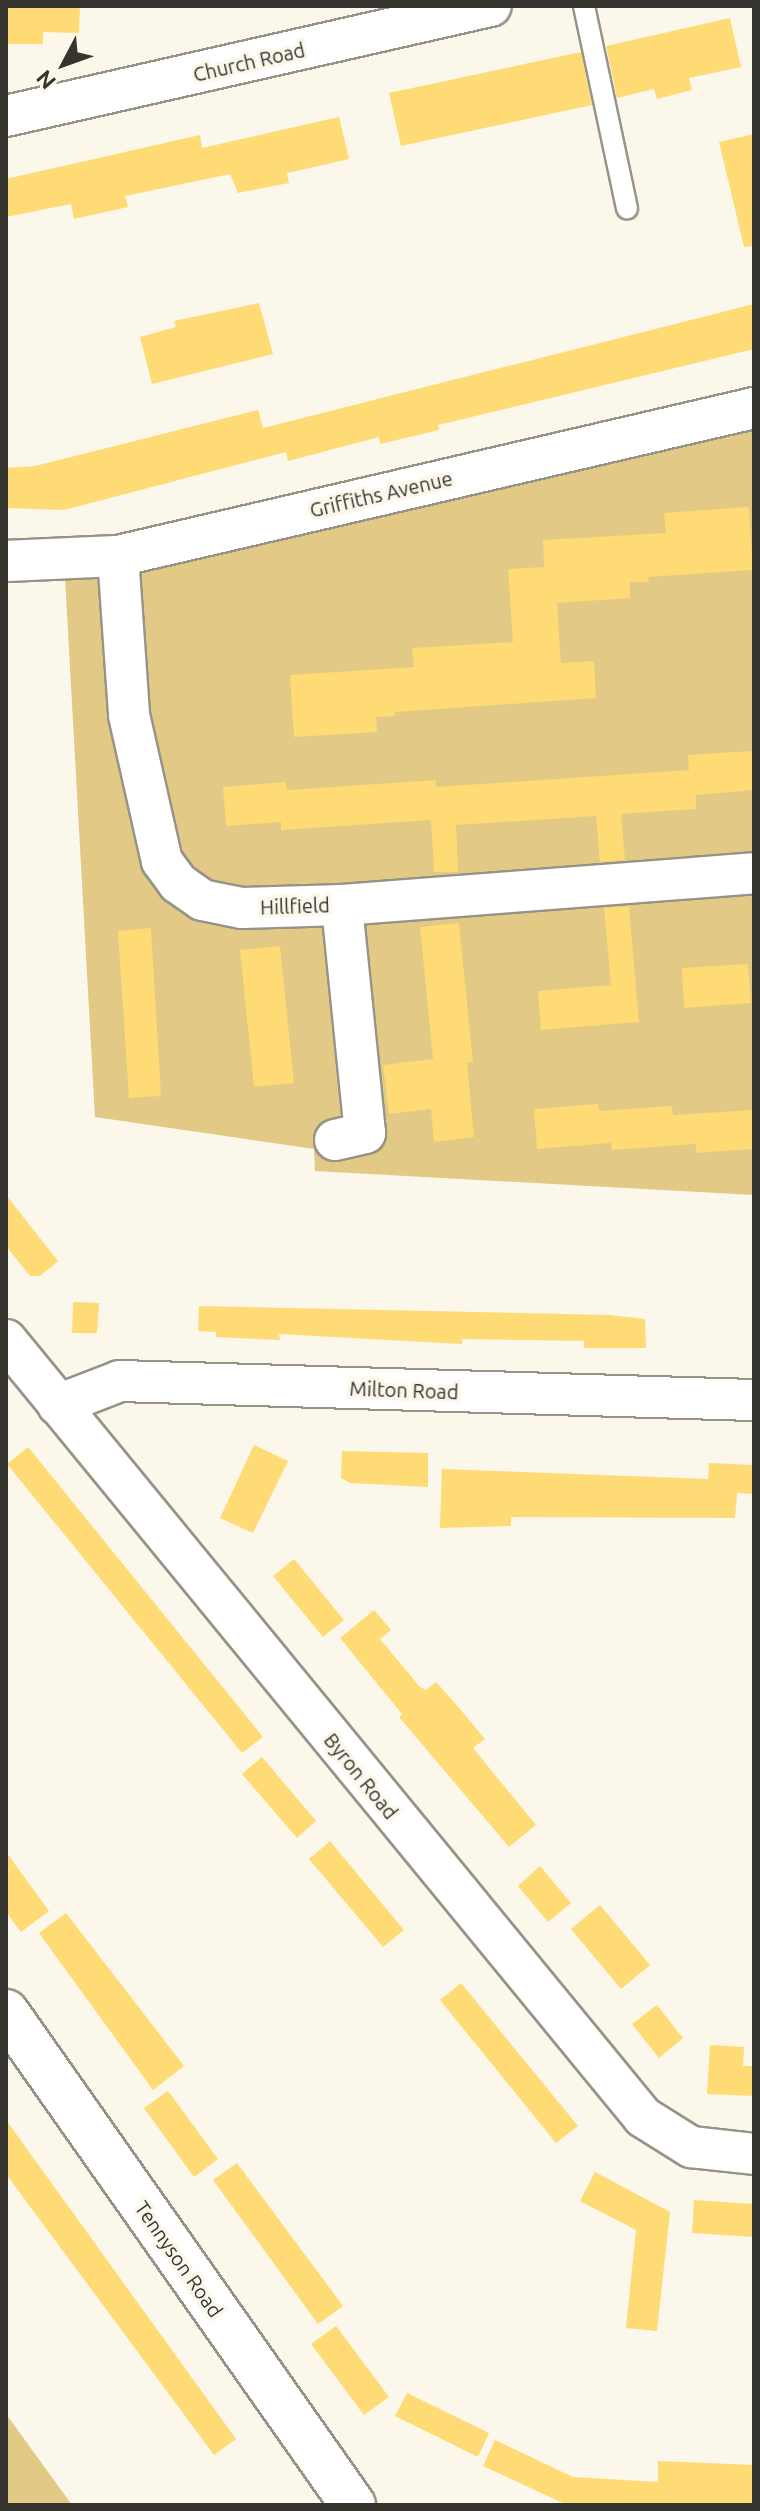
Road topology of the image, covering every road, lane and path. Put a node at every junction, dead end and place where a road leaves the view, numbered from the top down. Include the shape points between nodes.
1 (491, 6) edge
2 (584, 6) edge
3 (338, 24) edge
4 (6, 116) edge
5 (627, 208) dead end
6 (754, 408) edge
7 (118, 556) junction
8 (6, 561) edge
9 (754, 873) edge
10 (342, 905) junction
11 (335, 1140) dead end
12 (6, 1340) edge
13 (754, 1400) edge
14 (58, 1405) junction
15 (7, 2015) edge
16 (754, 2154) edge
17 (353, 2505) edge

1 - 3 street, Church Road
2 - 5 lane
3 - 4 street, Church Road
6 - 7 street, Griffiths Avenue
7 - 8 street, Griffiths Avenue
7 - 10 street, Hillfield via 129,715 169,872 189,892 228,908
9 - 10 street, Hillfield
10 - 11 street via 365,1133
12 - 14 street, Byron Road
13 - 14 street, Milton Road via 120,1381
14 - 16 street, Byron Road via 643,2117 691,2147
15 - 17 street, Tennyson Road

